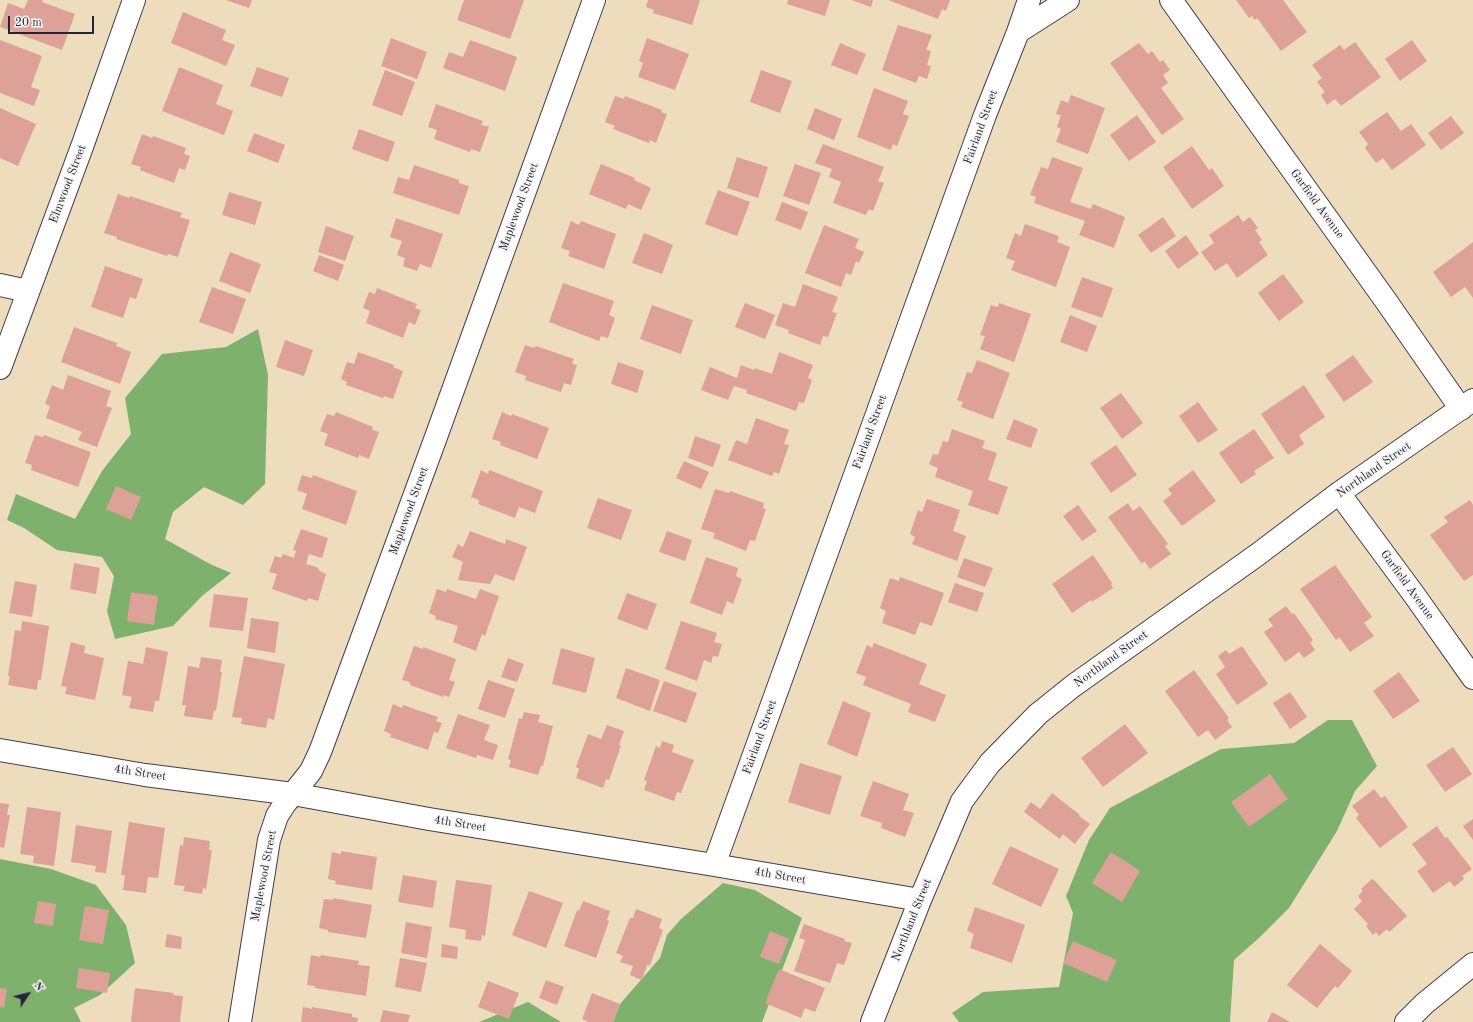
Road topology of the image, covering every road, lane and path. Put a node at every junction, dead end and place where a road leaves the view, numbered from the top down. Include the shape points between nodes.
1 (134, 0) edge
2 (594, 0) edge
3 (1029, 0) edge
4 (1068, 0) edge
5 (1171, 0) edge
6 (1018, 32) junction
7 (0, 285) edge
8 (28, 291) junction
9 (0, 368) edge
10 (1467, 404) edge
11 (1340, 493) junction
12 (1473, 678) edge
13 (0, 750) edge
14 (293, 794) junction
15 (714, 865) junction
16 (920, 900) junction
17 (1473, 964) edge
18 (240, 1022) edge
19 (872, 1022) edge
20 (1406, 1022) edge

1 - 8 street, Elmwood Street
2 - 14 street, Maplewood Street via 320,752 311,771
3 - 6 street, Fairland Street
4 - 6 street
5 - 10 street, Garfield Avenue via 1382,294
6 - 15 street, Fairland Street via 984,115
7 - 8 street
8 - 9 street, Elmwood Street
10 - 11 street, Northland Street
11 - 12 street, Garfield Avenue
11 - 16 street, Northland Street via 1038,714 990,764 962,801
13 - 14 street, 4th Street via 145,775
14 - 15 street, 4th Street via 429,819
14 - 18 street, Maplewood Street via 277,816 269,840
15 - 16 street, 4th Street
16 - 19 street, Northland Street
17 - 20 street

